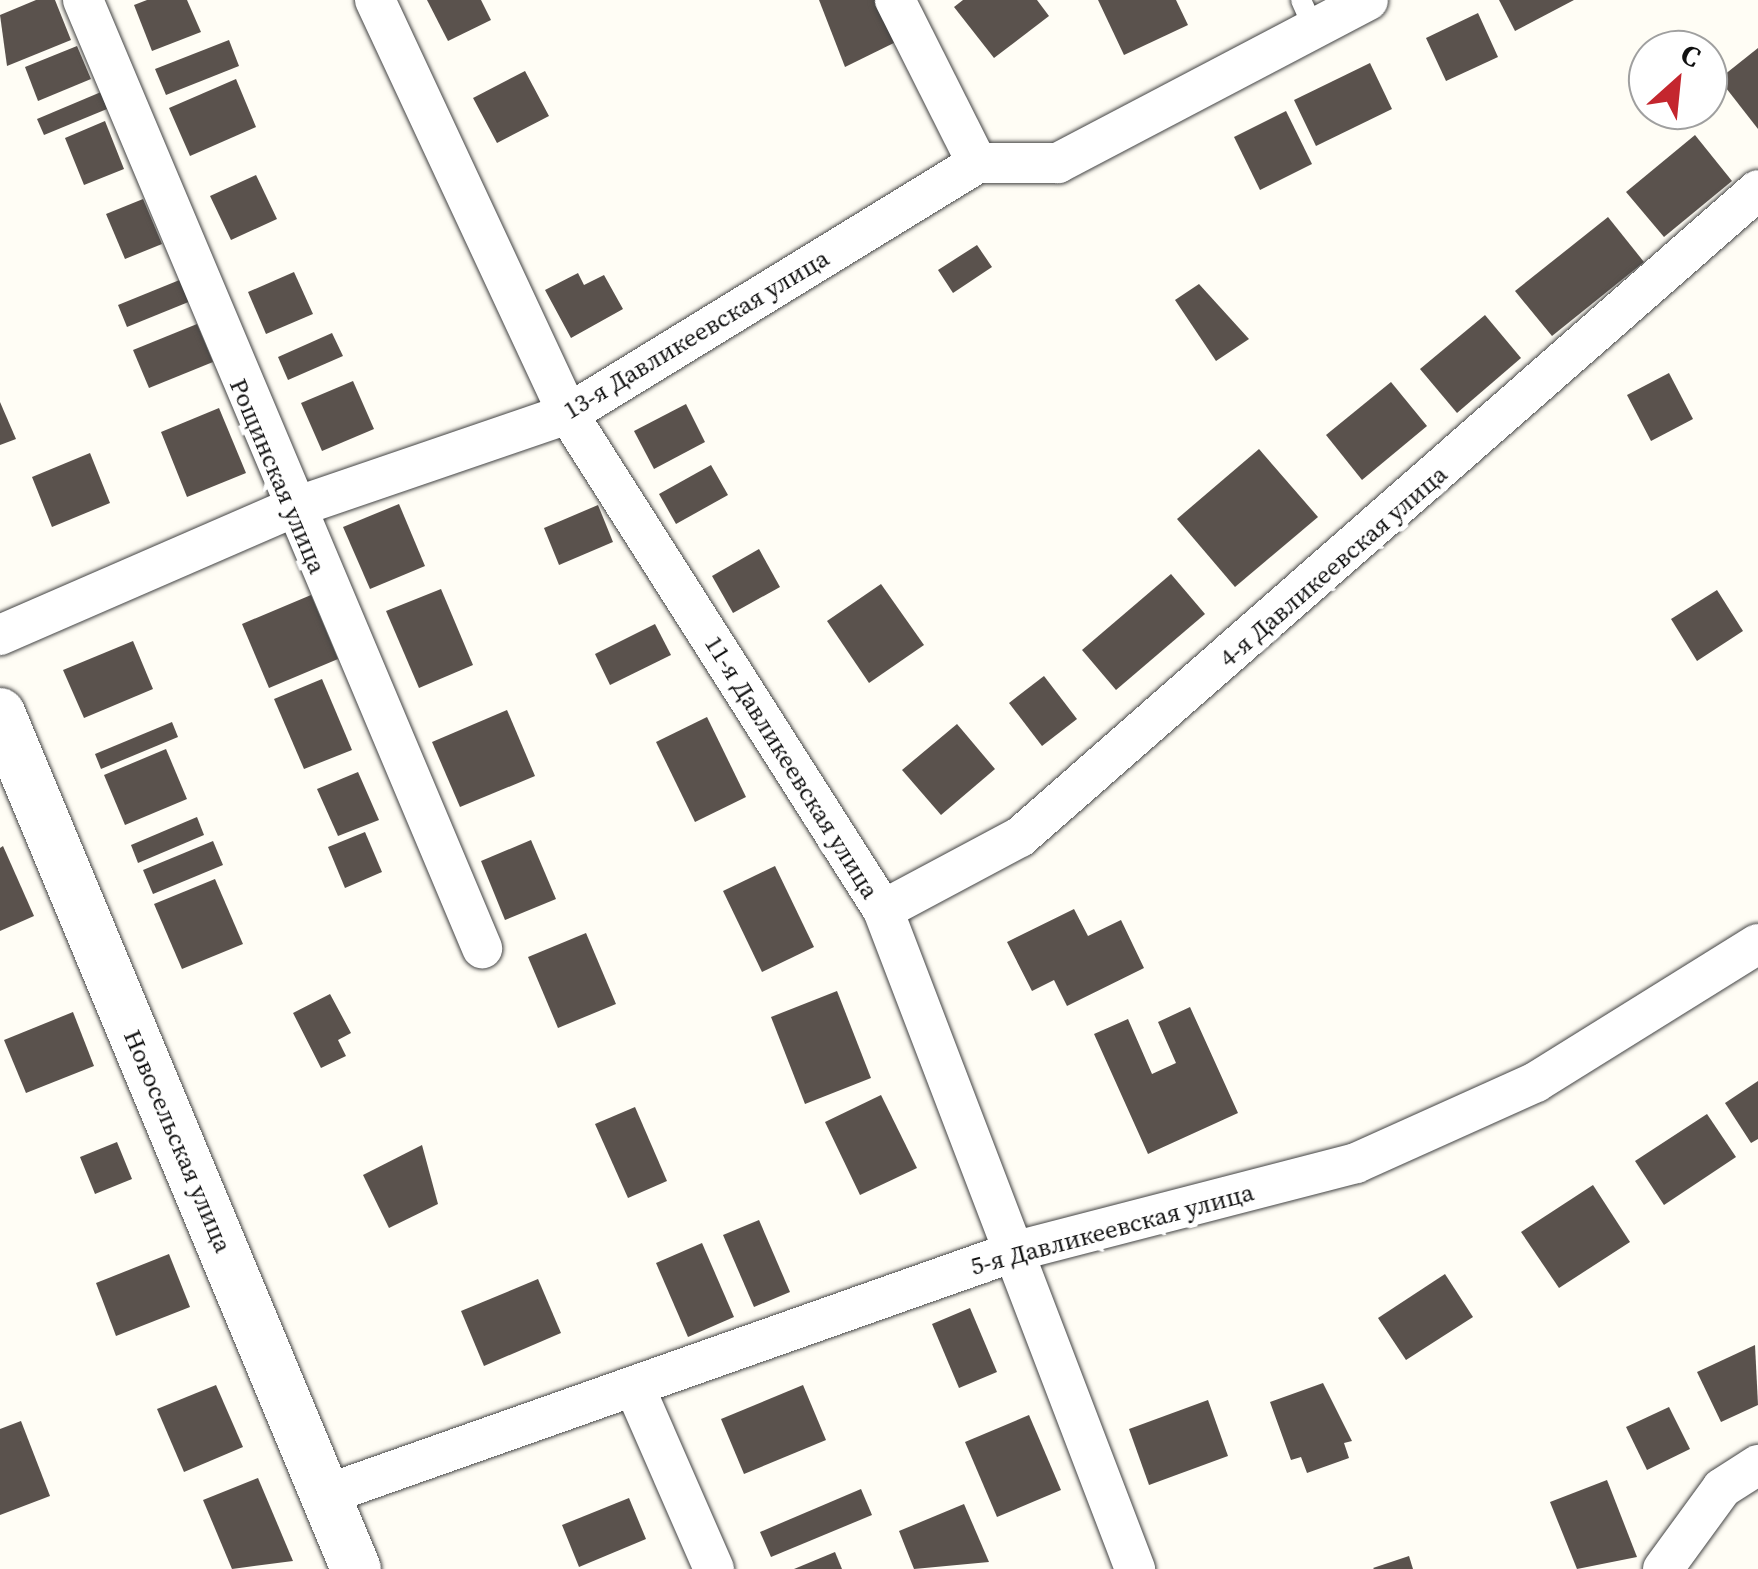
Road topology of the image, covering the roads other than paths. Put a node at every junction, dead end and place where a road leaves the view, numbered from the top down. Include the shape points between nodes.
1 (83, 0) edge
2 (376, 0) edge
3 (895, 0) edge
4 (1368, 0) edge
5 (1308, 14) edge
6 (977, 163) junction
7 (1758, 190) edge
8 (568, 414) junction
9 (290, 509) junction
10 (0, 635) edge
11 (0, 713) edge
12 (883, 910) junction
13 (1758, 944) edge
14 (482, 948) dead end
15 (1016, 1251) junction
16 (634, 1386) junction
17 (1758, 1466) edge
18 (325, 1495) junction
19 (344, 1565) edge
20 (714, 1569) edge
21 (1135, 1569) edge
22 (1663, 1569) edge

1 - 9 street, Рощинская улица
2 - 8 street, 11-я Давликеевская улица
3 - 6 street
4 - 5 street
5 - 6 street via 1058,163
6 - 8 street, 13-я Давликеевская улица
7 - 12 street, 4-я Давликеевская улица via 1020,836
8 - 9 street, 13-я Давликеевская улица
8 - 12 street, 11-я Давликеевская улица
9 - 10 street, 13-я Давликеевская улица
9 - 14 street, Рощинская улица
11 - 18 street, Новосельская улица
12 - 15 street, 11-я Давликеевская улица
13 - 15 street, 5-я Давликеевская улица via 1536,1082 1356,1163
15 - 16 street, 5-я Давликеевская улица
15 - 21 street, 11-я Давликеевская улица
16 - 18 street, 5-я Давликеевская улица
16 - 20 street
17 - 22 street via 1722,1488
18 - 19 street, Новосельская улица

